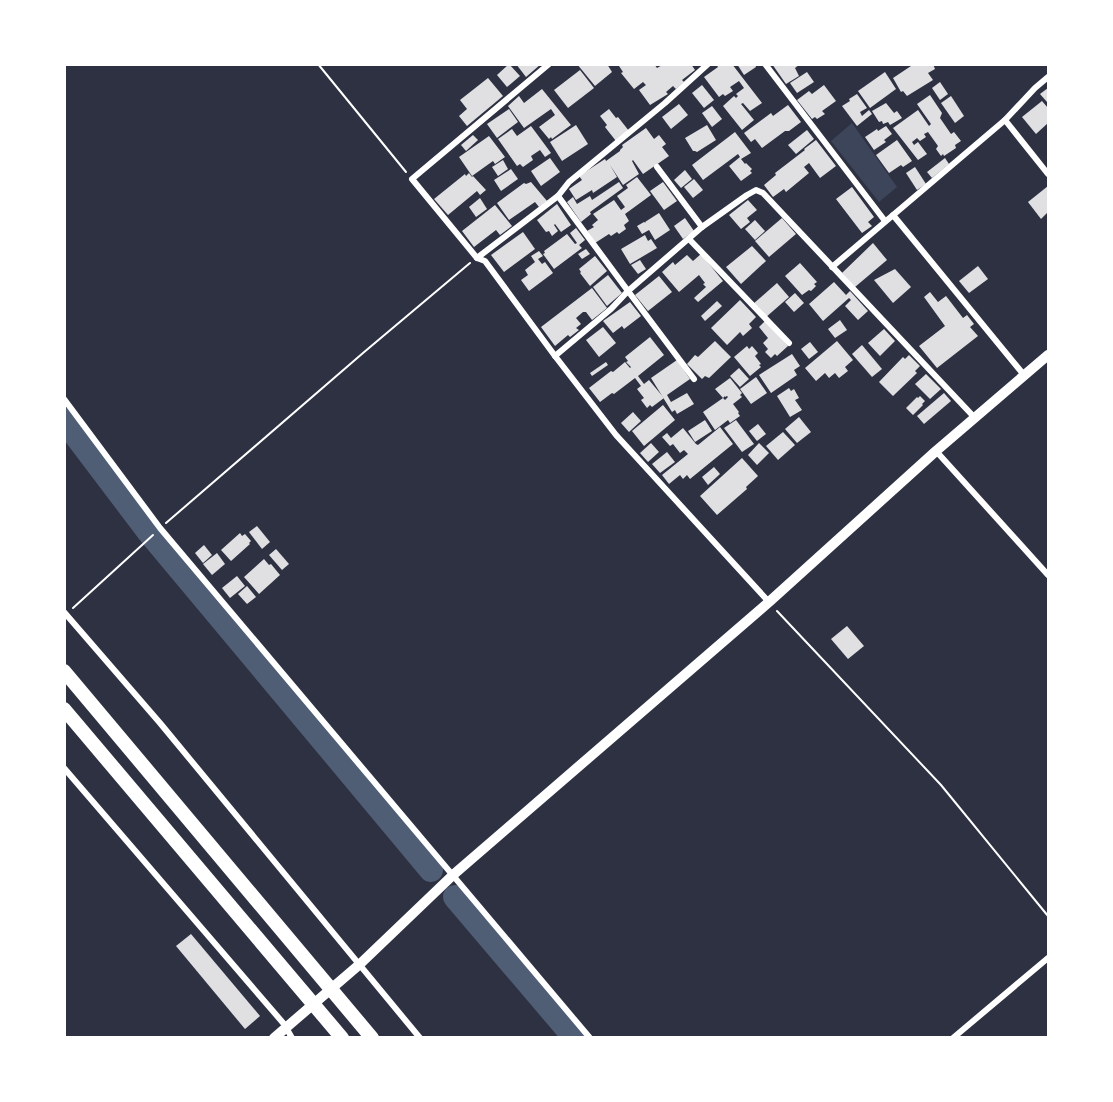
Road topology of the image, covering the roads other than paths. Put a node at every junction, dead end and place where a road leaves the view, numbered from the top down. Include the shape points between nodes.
1 (549, 64) edge
2 (708, 64) edge
3 (765, 64) edge
4 (1048, 77) edge
5 (1005, 120) junction
6 (657, 167) dead end
7 (1048, 174) edge
8 (558, 196) junction
9 (893, 215) junction
10 (885, 221) junction
11 (702, 227) junction
12 (689, 239) junction
13 (477, 258) junction
14 (832, 267) junction
15 (628, 291) junction
16 (789, 343) dead end
17 (1048, 354) edge
18 (555, 356) junction
19 (1024, 375) junction
20 (694, 379) dead end
21 (64, 399) edge
22 (975, 418) junction
23 (936, 451) junction
24 (1048, 574) edge
25 (769, 602) junction
26 (65, 613) edge
27 (64, 671) edge
28 (64, 709) edge
29 (64, 768) edge
30 (453, 876) junction
31 (1048, 958) edge
32 (360, 964) junction
33 (289, 1032) edge
34 (371, 1036) edge
35 (274, 1038) edge
36 (342, 1038) edge
37 (420, 1038) edge
38 (590, 1038) edge
39 (953, 1038) edge

1 - 13 street via 412,179
2 - 8 street via 569,182
3 - 10 street
4 - 5 street
5 - 7 street
5 - 9 street
6 - 11 street
8 - 13 street
8 - 15 street
9 - 10 street
9 - 19 street
10 - 14 street
11 - 12 street
11 - 14 street via 756,190
12 - 15 street
12 - 16 street
13 - 18 street via 485,261
14 - 22 street
15 - 18 street
15 - 20 street
17 - 19 main road
18 - 25 street via 616,435
19 - 22 main road
21 - 30 street via 158,530
22 - 23 main road
23 - 24 street
23 - 25 main road
25 - 30 main road
26 - 32 street
27 - 34 highway
28 - 36 highway
29 - 33 street
30 - 32 main road
30 - 38 street
31 - 39 street
32 - 33 main road
32 - 37 street
33 - 35 main road

